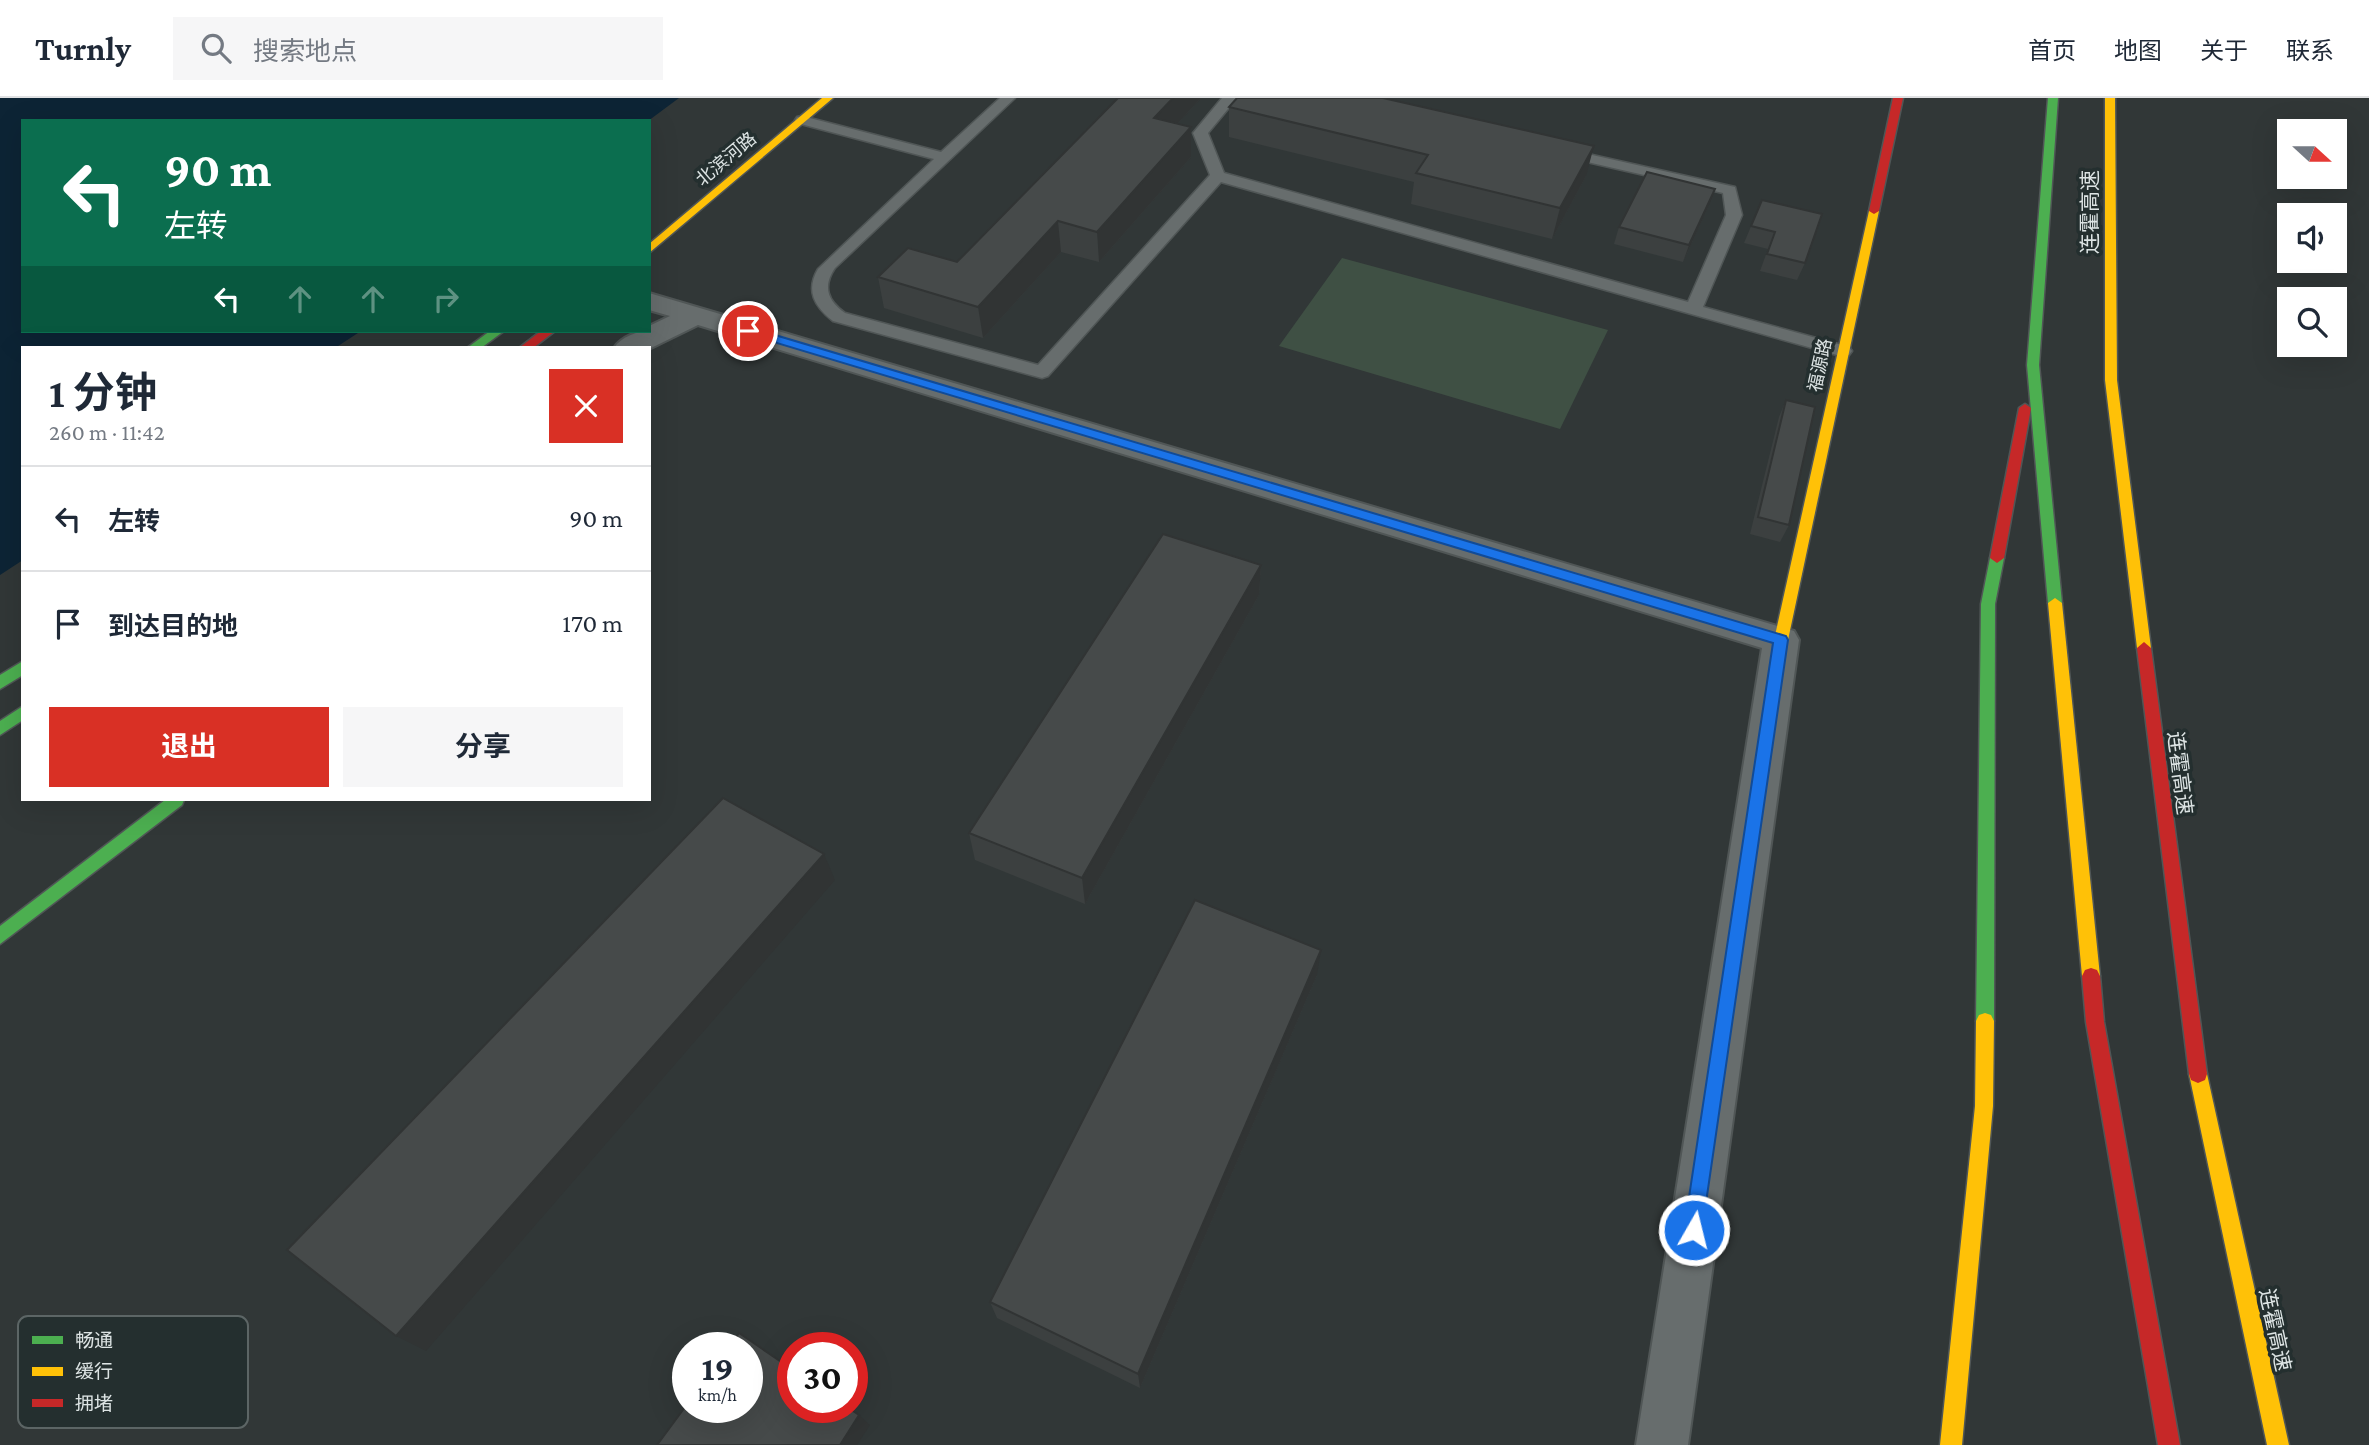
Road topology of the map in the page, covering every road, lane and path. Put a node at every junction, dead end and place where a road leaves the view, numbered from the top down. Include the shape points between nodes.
1 (828, 98) edge
2 (1008, 98) edge
3 (1230, 98) edge
4 (1898, 98) edge
5 (2053, 98) edge
6 (2110, 98) edge
7 (802, 120) junction
8 (1541, 147) edge
9 (946, 158) junction
10 (1218, 176) junction
11 (651, 248) edge
12 (651, 302) edge
13 (1694, 309) junction
14 (695, 315) junction
15 (495, 333) edge
16 (545, 333) edge
17 (476, 346) edge
18 (528, 346) edge
19 (633, 346) edge
20 (1843, 352) junction
21 (2034, 365) junction
22 (1781, 640) junction
23 (21, 668) edge
24 (0, 683) edge
25 (21, 713) edge
26 (0, 729) edge
27 (175, 801) edge
28 (0, 936) edge
29 (1662, 1445) edge
30 (1951, 1445) edge
31 (2169, 1445) edge
32 (2278, 1445) edge

1 - 7 main road, 北滨河路
2 - 9 lane
3 - 10 lane via 1200,133
4 - 20 main road, 福源路
5 - 21 main road, 连霍高速
6 - 32 main road, 连霍高速 via 2111,380 2190,1023
7 - 9 lane
7 - 11 main road, 北滨河路
8 - 13 lane via 1730,190 1734,215
9 - 10 lane via 829,265 817,287 819,298 839,317 1042,372
10 - 13 lane
12 - 14 street
13 - 20 lane
14 - 19 street
14 - 22 street
15 - 17 main road
16 - 18 main road
20 - 22 main road, 福源路
21 - 30 main road via 1988,604 1984,1106
21 - 31 main road, 连霍高速 via 2095,1022
22 - 29 street
23 - 24 main road
25 - 26 main road
27 - 28 main road

